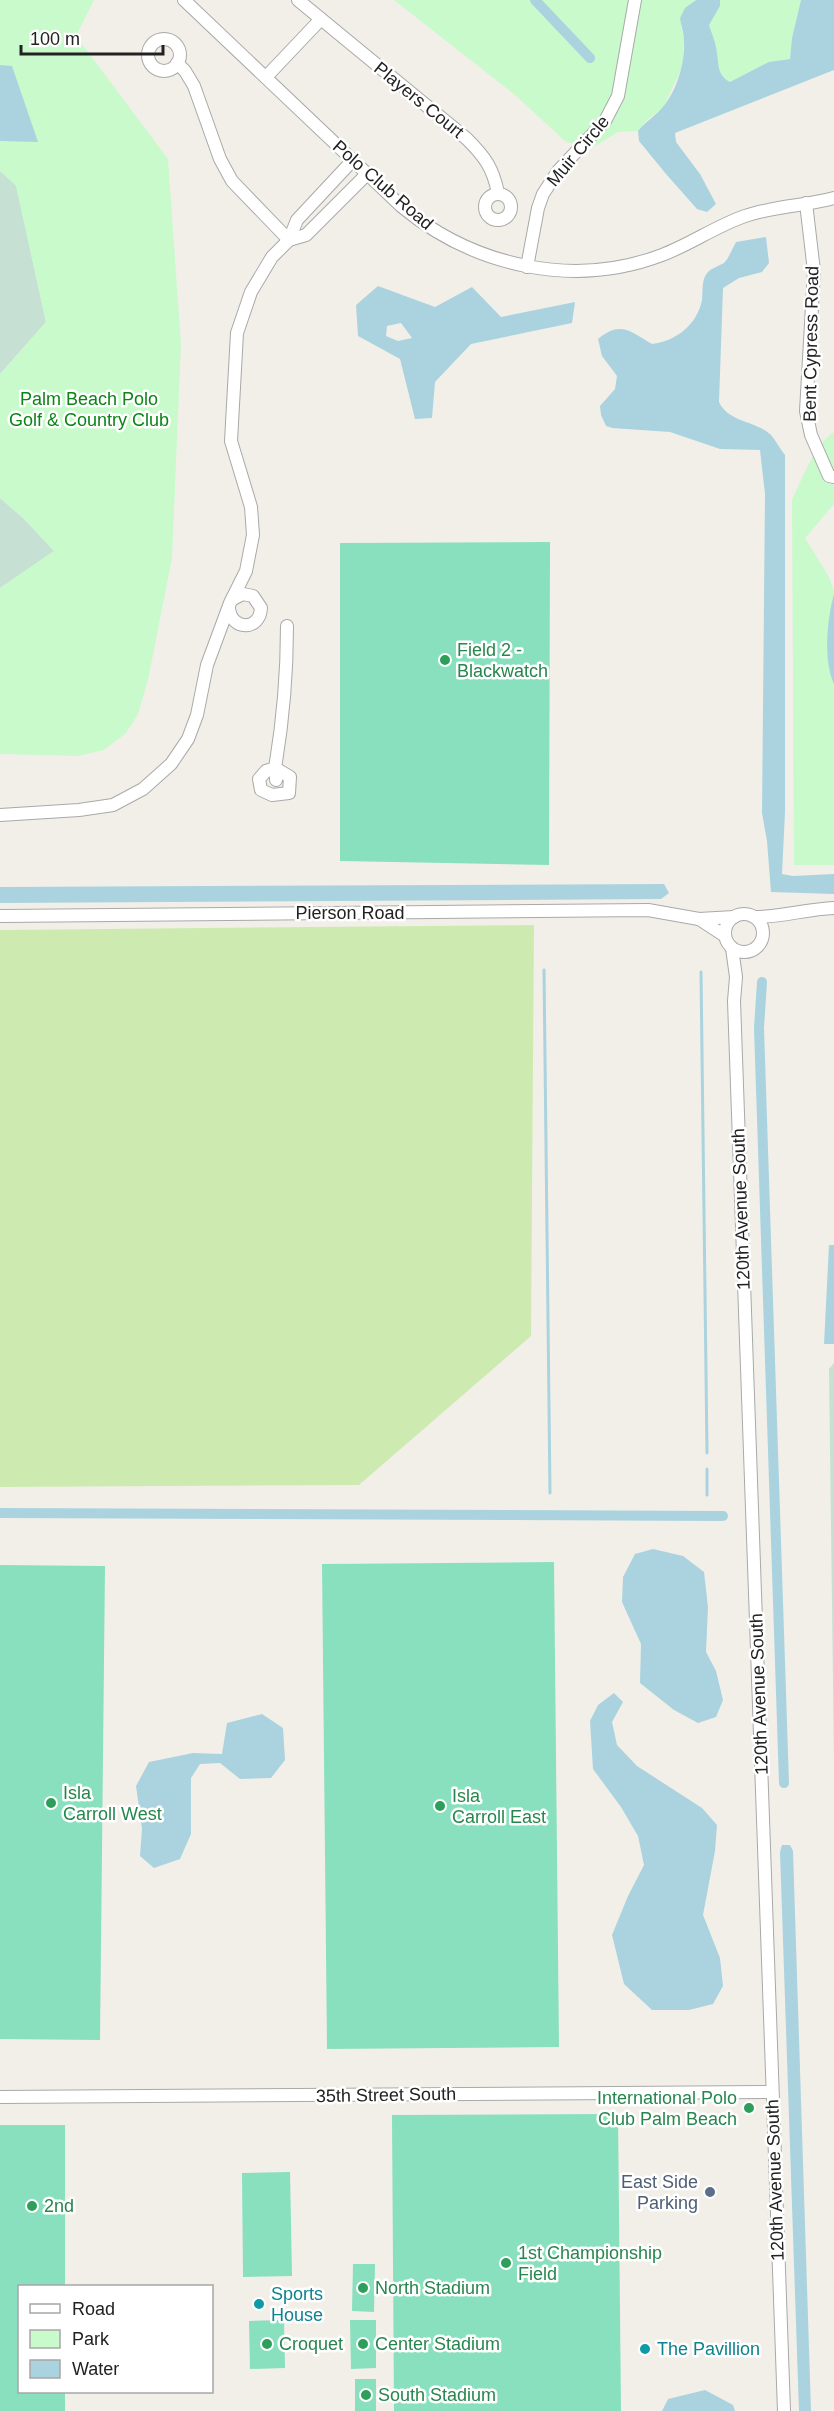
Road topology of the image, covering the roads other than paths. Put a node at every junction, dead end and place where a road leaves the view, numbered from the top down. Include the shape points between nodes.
1 (184, 0) edge
2 (298, 0) edge
3 (635, 0) edge
4 (321, 19) junction
5 (177, 63) dead end
6 (266, 77) junction
7 (353, 160) junction
8 (367, 174) junction
9 (498, 193) dead end
10 (834, 198) edge
11 (806, 203) junction
12 (290, 240) junction
13 (527, 267) junction
14 (834, 477) edge
15 (287, 626) dead end
16 (275, 774) dead end
17 (0, 814) edge
18 (834, 908) edge
19 (794, 915) junction
20 (0, 916) edge
21 (734, 917) junction
22 (755, 918) junction
23 (699, 919) junction
24 (763, 934) junction
25 (725, 936) junction
26 (732, 948) junction
27 (748, 952) junction
28 (736, 977) junction
29 (772, 2092) junction
30 (0, 2097) edge
31 (784, 2411) edge

1 - 6 street, Polo Club Road
2 - 4 street, Players Court
3 - 13 street, Muir Circle via 618,96 605,121 558,171 543,194
4 - 6 street
4 - 9 street, Players Court via 467,139 494,174
5 - 12 street via 194,86 232,181
6 - 7 street, Polo Club Road
7 - 8 street, Polo Club Road
7 - 12 street via 297,220
8 - 12 street via 306,235
8 - 13 street, Polo Club Road via 437,232 486,256
10 - 11 street, Polo Club Road
11 - 13 street, Polo Club Road via 741,217 677,249 626,265 581,271
11 - 14 street, Bent Cypress Road via 814,272 806,411 811,435 829,476
12 - 17 street via 272,257 250,292 237,333 231,441 251,507 253,535 246,571 207,665 188,739 158,777 112,805
15 - 16 street via 287,669
18 - 19 street
19 - 22 street
19 - 24 street
20 - 23 street, Pierson Road via 648,910
21 - 22 street via 742,914
21 - 23 street, Pierson Road
21 - 25 street
22 - 24 street
23 - 25 street, Pierson Road
24 - 27 street via 760,943
25 - 26 street
26 - 27 street
26 - 28 street, 120th Avenue South
27 - 28 street, 120th Avenue South
28 - 29 street, 120th Avenue South
29 - 30 street, 35th Street South
29 - 31 street, 120th Avenue South

